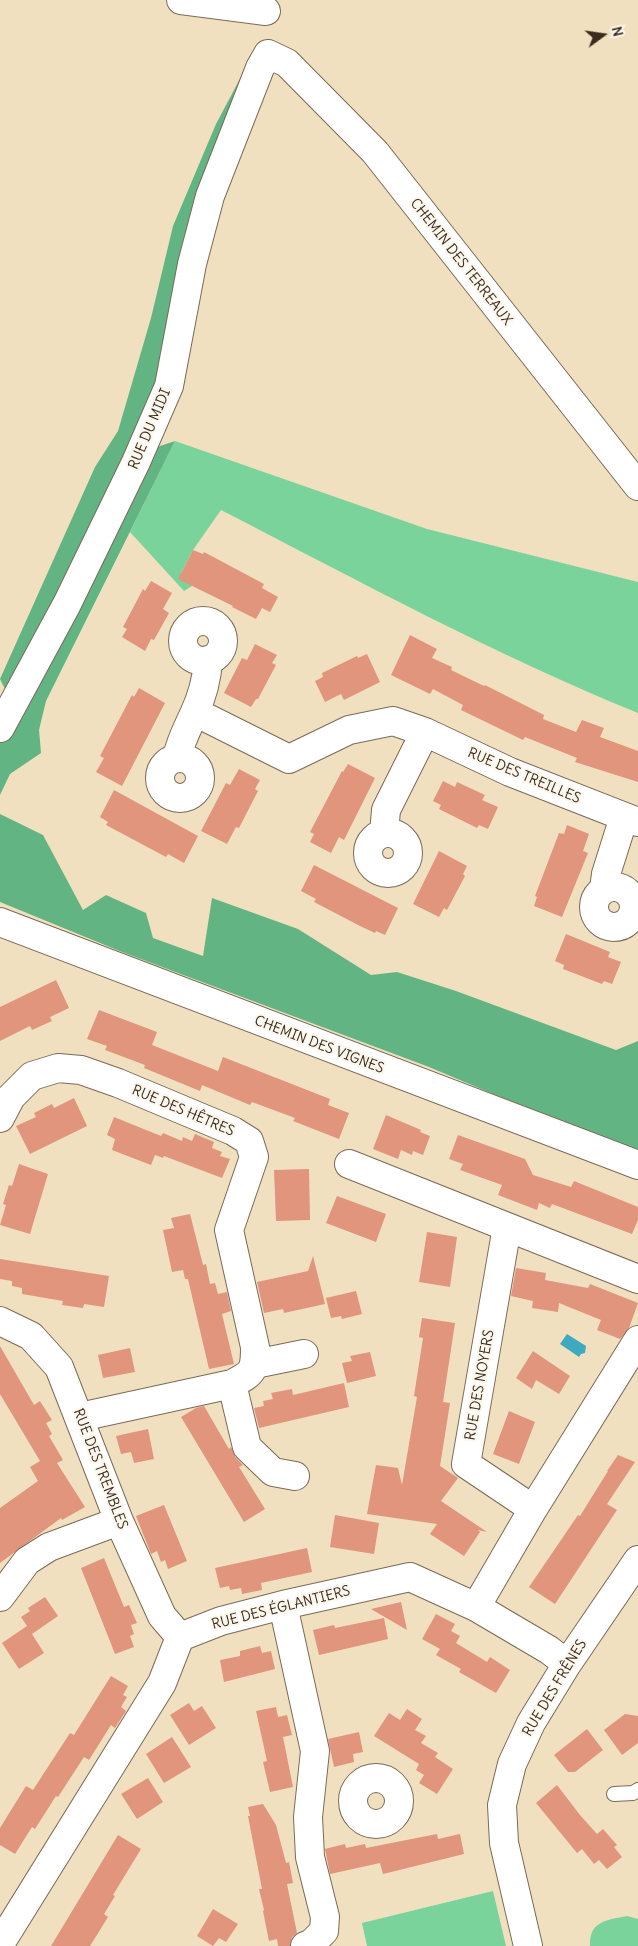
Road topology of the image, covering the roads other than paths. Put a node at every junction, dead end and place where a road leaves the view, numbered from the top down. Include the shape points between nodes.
1 (181, 0) edge
2 (267, 6) edge
3 (268, 54) junction
4 (638, 486) edge
5 (208, 660) dead end
6 (195, 712) junction
7 (0, 728) edge
8 (425, 732) junction
9 (176, 758) dead end
10 (631, 820) edge
11 (384, 833) dead end
12 (604, 889) dead end
13 (0, 922) edge
14 (0, 1118) edge
15 (349, 1164) dead end
16 (638, 1165) edge
17 (507, 1227) junction
18 (638, 1279) edge
19 (0, 1320) edge
20 (638, 1340) edge
21 (304, 1354) dead end
22 (255, 1364) junction
23 (232, 1384) junction
24 (80, 1417) junction
25 (295, 1476) dead end
26 (533, 1509) junction
27 (119, 1521) junction
28 (637, 1565) edge
29 (0, 1597) edge
30 (283, 1604) junction
31 (476, 1606) junction
32 (180, 1637) junction
33 (567, 1664) junction
34 (638, 1790) edge
35 (614, 1794) dead end
36 (354, 1807) dead end
37 (308, 1817) junction
38 (0, 1944) edge
39 (305, 1946) edge
40 (528, 1946) edge

1 - 2 street
2 - 3 street
3 - 4 street, CHEMIN DES TERREAUX via 287,63 375,152
3 - 7 street, RUE DU MIDI via 210,196 192,264 169,386 67,604
5 - 6 street via 207,678
6 - 8 street, RUE DES TREILLES via 288,759 350,730 393,721
6 - 9 street via 179,744
8 - 10 street, RUE DES TREILLES via 510,772
8 - 11 street via 386,810
10 - 12 street, RUE DES TREILLES via 606,874
13 - 16 street, CHEMIN DES VIGNES
14 - 22 street, RUE DES HÊTRES via 10,1097 32,1076 58,1068 81,1070 233,1131 249,1141 254,1156 229,1230 255,1347
15 - 17 street
17 - 18 street
17 - 26 street, RUE DES NOYERS via 466,1464
19 - 24 street, RUE DES TREMBLES via 31,1336 59,1367
20 - 26 street
21 - 22 street
22 - 23 street via 248,1376
23 - 24 street
23 - 25 street via 247,1447 273,1472
24 - 27 street, RUE DES TREMBLES
26 - 31 street
27 - 29 street via 49,1547 27,1561
27 - 32 street, RUE DES TREMBLES via 162,1616
28 - 33 street, RUE DES FRÊNES
30 - 31 street, RUE DES ÉGLANTIERS via 410,1577
30 - 32 street, RUE DES ÉGLANTIERS via 221,1621
30 - 37 street via 315,1751
31 - 33 street, RUE DES ÉGLANTIERS
32 - 38 street via 162,1682
33 - 40 street, RUE DES FRÊNES via 527,1731 512,1764 502,1806 504,1843
34 - 35 lane
36 - 37 street
37 - 39 street via 310,1857 325,1917 324,1931

